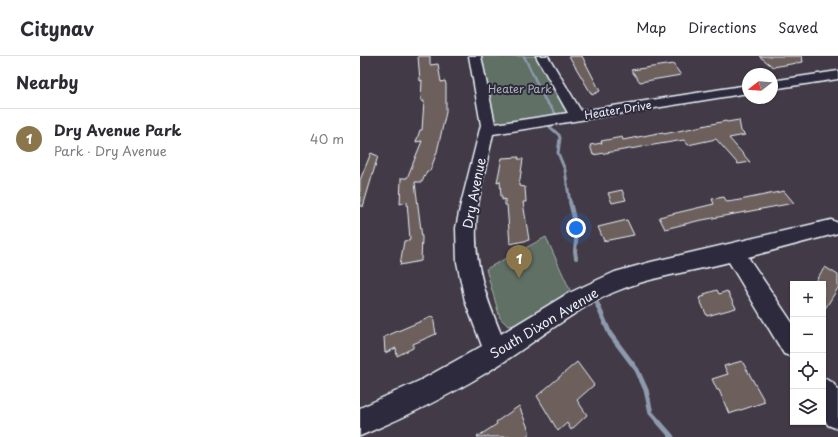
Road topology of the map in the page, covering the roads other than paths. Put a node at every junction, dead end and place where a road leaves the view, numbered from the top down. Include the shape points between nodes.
1 (475, 56) edge
2 (542, 56) edge
3 (838, 75) edge
4 (778, 85) edge
5 (742, 90) edge
6 (577, 117) junction
7 (488, 130) junction
8 (831, 228) dead end
9 (734, 253) junction
10 (790, 340) edge
11 (496, 352) junction
12 (826, 397) edge
13 (838, 415) edge
14 (360, 422) edge

1 - 7 street, Dry Avenue
2 - 6 street
3 - 4 street
5 - 6 street, Heater Drive
6 - 7 street, Heater Drive
7 - 11 street, Dry Avenue via 469,208 466,245 470,280
8 - 9 street, South Dixon Avenue
9 - 10 street
9 - 11 street, South Dixon Avenue via 637,275 604,286 572,303
11 - 14 street, South Dixon Avenue via 452,378
12 - 13 street

